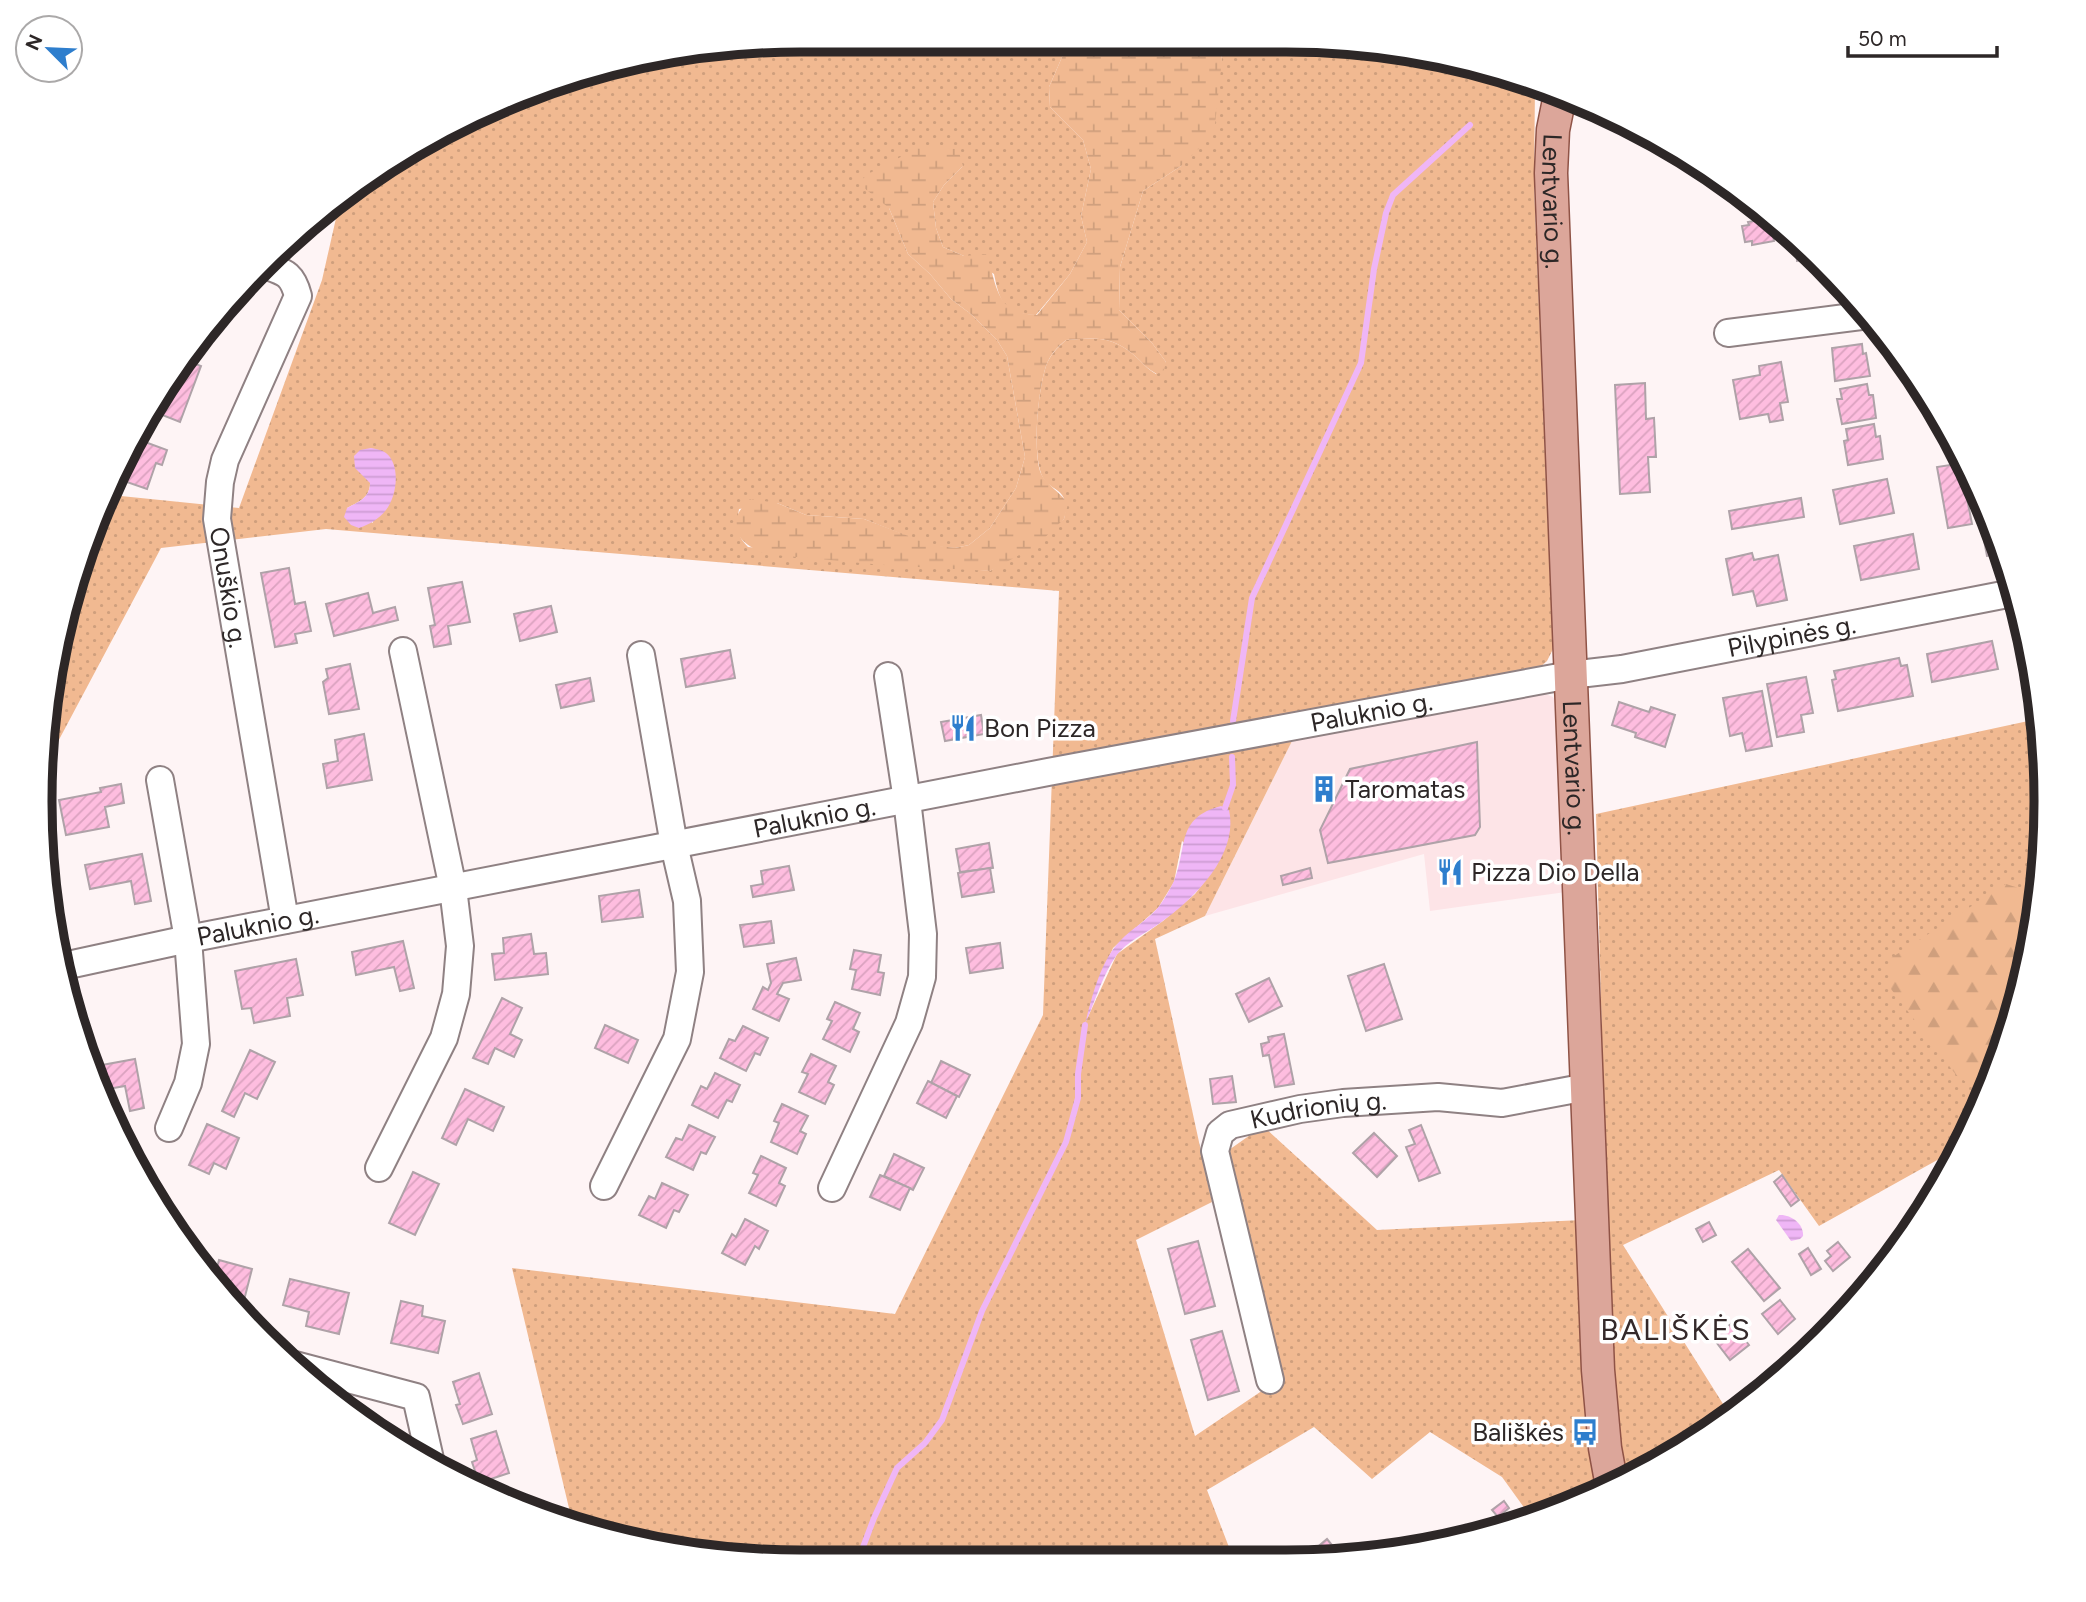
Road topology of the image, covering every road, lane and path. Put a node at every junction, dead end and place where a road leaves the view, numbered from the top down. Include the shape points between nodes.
1 (1558, 104) edge
2 (275, 269) edge
3 (1856, 317) edge
4 (1728, 333) dead end
5 (2004, 595) edge
6 (403, 651) dead end
7 (641, 655) dead end
8 (1570, 675) junction
9 (888, 676) dead end
10 (160, 780) dead end
11 (907, 800) junction
12 (674, 845) junction
13 (453, 888) junction
14 (285, 920) junction
15 (188, 939) junction
16 (71, 965) edge
17 (1587, 1087) junction
18 (169, 1128) dead end
19 (379, 1168) dead end
20 (604, 1186) dead end
21 (832, 1188) dead end
22 (315, 1370) edge
23 (1270, 1380) dead end
24 (428, 1449) edge
25 (1610, 1475) edge

1 - 8 main road, Lentvario g. via 1551,173
2 - 14 street, Onuškio g. via 287,273 298,296 225,460 217,519
3 - 4 street
5 - 8 street, Pilypinės g.
6 - 13 street
7 - 12 street
8 - 11 street, Paluknio g.
8 - 17 main road, Lentvario g.
9 - 11 street
10 - 15 street
11 - 12 street, Paluknio g.
11 - 21 street via 923,934 922,977 909,1023
12 - 13 street, Paluknio g.
12 - 20 street via 687,901 690,972 677,1040
13 - 14 street, Paluknio g.
13 - 19 street via 460,946 456,994 444,1038
14 - 15 street, Paluknio g.
15 - 16 street, Paluknio g.
15 - 18 street via 195,1044 188,1083
17 - 23 street, Kudrionių g. via 1502,1102 1438,1097 1343,1103 1230,1125 1220,1133 1215,1151
17 - 25 main road, Lentvario g. via 1598,1370
22 - 24 street via 416,1397

